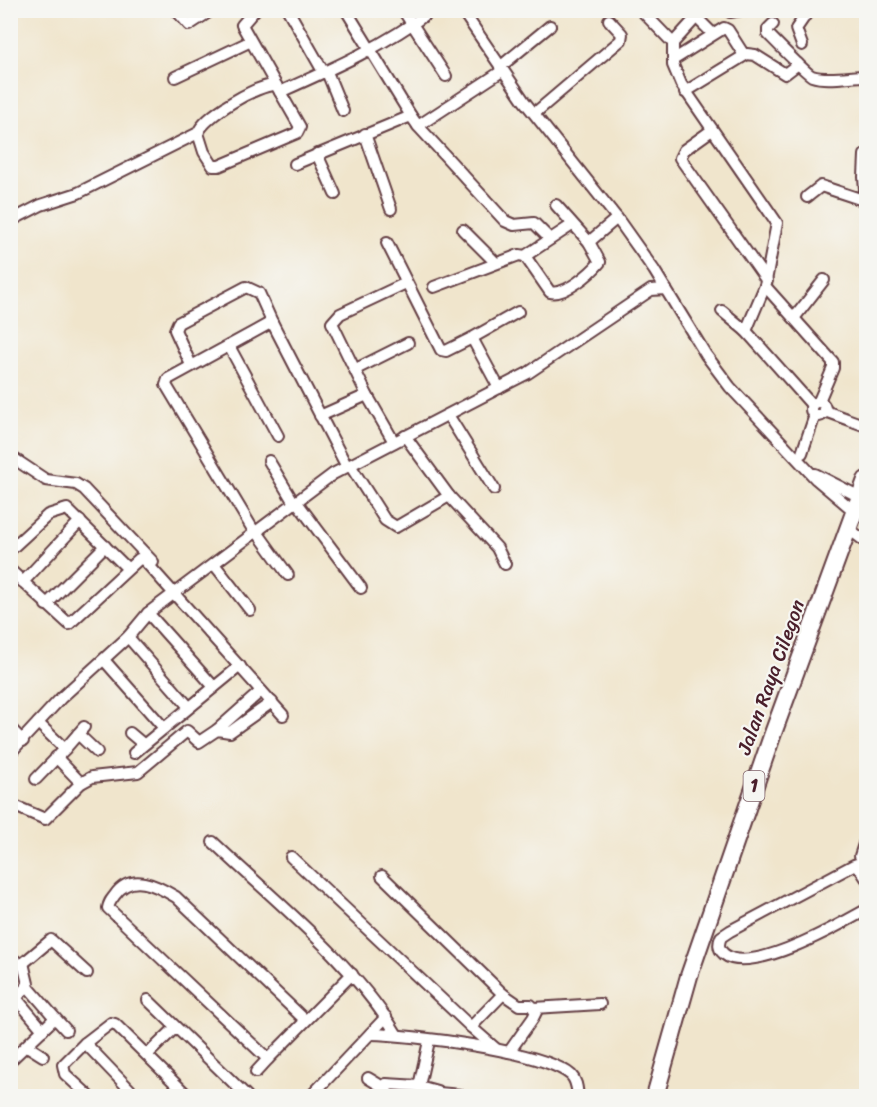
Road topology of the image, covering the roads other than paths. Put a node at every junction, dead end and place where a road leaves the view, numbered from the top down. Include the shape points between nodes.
1 (176, 10) edge
2 (212, 10) edge
3 (255, 10) edge
4 (288, 10) edge
5 (346, 10) edge
6 (403, 10) edge
7 (432, 10) edge
8 (640, 10) edge
9 (809, 10) edge
10 (463, 11) edge
11 (696, 13) edge
12 (609, 20) dead end
13 (773, 24) dead end
14 (412, 25) junction
15 (550, 26) dead end
16 (713, 34) junction
17 (249, 42) junction
18 (673, 43) junction
19 (802, 45) dead end
20 (370, 51) junction
21 (744, 55) junction
22 (673, 60) junction
23 (798, 64) junction
24 (501, 69) junction
25 (325, 73) junction
26 (446, 76) dead end
27 (867, 76) edge
28 (175, 77) dead end
29 (278, 88) junction
30 (686, 92) junction
31 (343, 111) dead end
32 (535, 113) junction
33 (411, 116) junction
34 (418, 126) junction
35 (712, 130) junction
36 (198, 133) junction
37 (365, 134) junction
38 (317, 154) junction
39 (865, 155) edge
40 (295, 164) dead end
41 (335, 194) dead end
42 (807, 197) dead end
43 (866, 202) edge
44 (556, 205) dead end
45 (392, 209) dead end
46 (617, 218) junction
47 (10, 221) edge
48 (572, 225) junction
49 (462, 230) dead end
50 (550, 239) junction
51 (589, 242) junction
52 (387, 243) dead end
53 (525, 256) junction
54 (496, 264) junction
55 (824, 280) dead end
56 (406, 283) junction
57 (766, 283) junction
58 (434, 287) dead end
59 (666, 289) junction
60 (722, 311) dead end
61 (519, 312) dead end
62 (795, 317) junction
63 (272, 322) junction
64 (746, 331) junction
65 (472, 338) junction
66 (408, 343) dead end
67 (229, 346) junction
68 (191, 364) junction
69 (356, 369) junction
70 (499, 388) junction
71 (367, 395) junction
72 (818, 408) junction
73 (448, 415) junction
74 (320, 416) junction
75 (867, 426) edge
76 (278, 436) dead end
77 (405, 436) junction
78 (394, 442) junction
79 (802, 453) dead end
80 (10, 456) edge
81 (269, 461) dead end
82 (349, 466) junction
83 (867, 480) edge
84 (494, 489) dead end
85 (450, 496) junction
86 (295, 502) junction
87 (857, 504) junction
88 (80, 521) junction
89 (849, 529) junction
90 (256, 532) junction
91 (867, 542) edge
92 (105, 546) junction
93 (10, 550) edge
94 (214, 564) junction
95 (505, 564) dead end
96 (127, 568) junction
97 (10, 570) edge
98 (288, 575) dead end
99 (23, 582) junction
100 (361, 588) dead end
101 (176, 590) junction
102 (46, 604) junction
103 (250, 610) dead end
104 (148, 613) junction
105 (128, 637) junction
106 (104, 660) junction
107 (240, 666) junction
108 (214, 687) junction
109 (261, 691) junction
110 (272, 702) junction
111 (189, 707) junction
112 (283, 715) dead end
113 (176, 718) junction
114 (38, 723) junction
115 (10, 728) edge
116 (164, 728) junction
117 (217, 730) junction
118 (187, 731) junction
119 (130, 733) dead end
120 (23, 741) junction
121 (143, 744) junction
122 (65, 749) junction
123 (97, 752) dead end
124 (10, 753) edge
125 (134, 753) dead end
126 (56, 757) junction
127 (36, 779) dead end
128 (81, 783) junction
129 (10, 804) edge
130 (867, 838) edge
131 (213, 842) dead end
132 (291, 857) dead end
133 (863, 860) edge
134 (382, 876) dead end
135 (867, 878) edge
136 (867, 910) edge
137 (701, 944) junction
138 (719, 947) junction
139 (10, 957) edge
140 (23, 963) junction
141 (87, 973) dead end
142 (352, 974) junction
143 (28, 985) junction
144 (503, 994) junction
145 (148, 1000) dead end
146 (600, 1004) dead end
147 (534, 1008) junction
148 (386, 1017) junction
149 (55, 1018) junction
150 (304, 1019) junction
151 (471, 1027) junction
152 (175, 1028) junction
153 (43, 1030) junction
154 (66, 1030) dead end
155 (370, 1034) junction
156 (397, 1035) junction
157 (429, 1041) junction
158 (85, 1043) junction
159 (27, 1046) junction
160 (496, 1048) junction
161 (508, 1052) junction
162 (147, 1055) junction
163 (43, 1056) dead end
164 (13, 1058) dead end
165 (268, 1059) junction
166 (256, 1072) dead end
167 (368, 1078) dead end
168 (419, 1086) junction
169 (386, 1092) edge
170 (438, 1095) edge
171 (460, 1095) edge
172 (89, 1096) edge
173 (136, 1096) edge
174 (188, 1096) edge
175 (247, 1096) edge
176 (311, 1096) edge
177 (578, 1096) edge
178 (655, 1096) edge

1 - 2 street via 190,25
3 - 17 street via 242,23
4 - 25 street
5 - 20 street
6 - 14 street
7 - 14 street
8 - 18 street
9 - 19 street via 796,29
10 - 24 street
11 - 16 street
11 - 18 street
12 - 32 street via 622,34 621,40
13 - 23 street via 768,34
14 - 20 street
14 - 26 street
15 - 24 street
16 - 21 street via 726,28
16 - 22 street
17 - 28 street
17 - 29 street
18 - 22 street
20 - 25 street
20 - 33 street
21 - 23 street via 754,55 786,74
21 - 30 street
22 - 30 street
23 - 27 street via 813,76
24 - 32 street
24 - 34 street
25 - 29 street
25 - 31 street
29 - 36 street via 257,89 210,118
29 - 36 street via 300,127 297,133 213,166
30 - 35 street
32 - 46 street
33 - 34 street
33 - 37 street
34 - 50 street via 506,221 514,225 534,224
35 - 57 street via 777,223
35 - 57 street via 684,150 680,158
36 - 47 street via 78,193
37 - 38 street
37 - 45 street
38 - 40 street
38 - 41 street
39 - 43 street
42 - 43 street via 821,186
44 - 48 street
46 - 51 street
46 - 59 street
48 - 50 street
48 - 51 street
49 - 54 street
50 - 53 street
51 - 53 street via 600,262 560,293 550,292
52 - 56 street
53 - 54 street
54 - 58 street
55 - 62 street
56 - 65 street via 442,352
56 - 69 street via 333,320 333,328
57 - 62 street
57 - 64 street
59 - 70 street via 651,290 580,341
59 - 87 street via 729,387 807,470
60 - 64 street
61 - 65 street
62 - 72 street via 834,365
63 - 67 street
63 - 68 street via 259,292 246,286 178,323 175,330
63 - 74 street
64 - 72 street
65 - 70 street
66 - 69 street
67 - 68 street
67 - 76 street
68 - 90 street via 168,379 166,385
69 - 71 street
70 - 73 street
71 - 74 street
71 - 78 street
72 - 75 street
72 - 79 street
73 - 77 street
73 - 84 street
74 - 82 street
77 - 78 street
77 - 85 street
78 - 82 street
80 - 101 street via 46,480 76,484 84,489
81 - 86 street
82 - 85 street via 385,519 396,527
82 - 86 street
83 - 87 highway, Jalan Raya Cilegon / 1
85 - 95 street via 497,548
86 - 90 street
86 - 100 street
87 - 89 highway, Jalan Raya Cilegon / 1
88 - 92 street
88 - 93 street via 67,509 48,515
88 - 99 street
89 - 91 street
89 - 137 highway, Jalan Raya Cilegon / 1
90 - 94 street
90 - 98 street
92 - 96 street
92 - 102 street
94 - 101 street
94 - 103 street
96 - 101 street via 141,559
96 - 102 street via 70,624
97 - 99 street
99 - 102 street
101 - 104 street
101 - 107 street
104 - 105 street
104 - 108 street
105 - 106 street
105 - 111 street
106 - 114 street
106 - 116 street
107 - 108 street
107 - 109 street
108 - 111 street
109 - 110 street
109 - 117 street
110 - 112 street
110 - 117 street via 233,731
111 - 113 street
113 - 116 street
113 - 118 street
114 - 120 street
114 - 122 street
115 - 120 street
116 - 121 street
117 - 118 street via 199,742
118 - 128 street via 138,772 92,777
119 - 121 street
120 - 124 street
121 - 125 street
122 - 123 street via 81,731
122 - 126 street
126 - 127 street
126 - 128 street
128 - 129 street via 45,819
130 - 133 street via 860,852
131 - 142 street
132 - 151 street
133 - 135 street
133 - 138 street via 730,931 721,938
134 - 144 street
136 - 138 street via 769,956 731,958
137 - 138 street
137 - 178 highway, Jalan Raya Cilegon / 1
139 - 140 street via 19,965
140 - 141 street via 51,940
140 - 143 street
142 - 148 street
142 - 150 street
143 - 149 street
143 - 153 street via 16,998
144 - 147 street via 519,1005
144 - 151 street
145 - 152 street
146 - 147 street
147 - 161 street via 533,1018
148 - 155 street
148 - 156 street
149 - 153 street
149 - 154 street
150 - 165 street
150 - 165 street via 176,897 140,882 130,881 121,887 108,908
151 - 160 street
152 - 162 street
152 - 175 street
153 - 159 street
155 - 156 street
155 - 176 street
156 - 157 street
157 - 160 street
157 - 168 street
158 - 162 street via 113,1023
158 - 172 street via 66,1061 63,1070
158 - 173 street
159 - 163 street
159 - 164 street
160 - 161 street
161 - 177 street via 571,1075
162 - 174 street
165 - 166 street
167 - 169 street
168 - 169 street via 390,1082
168 - 170 street
170 - 171 street

